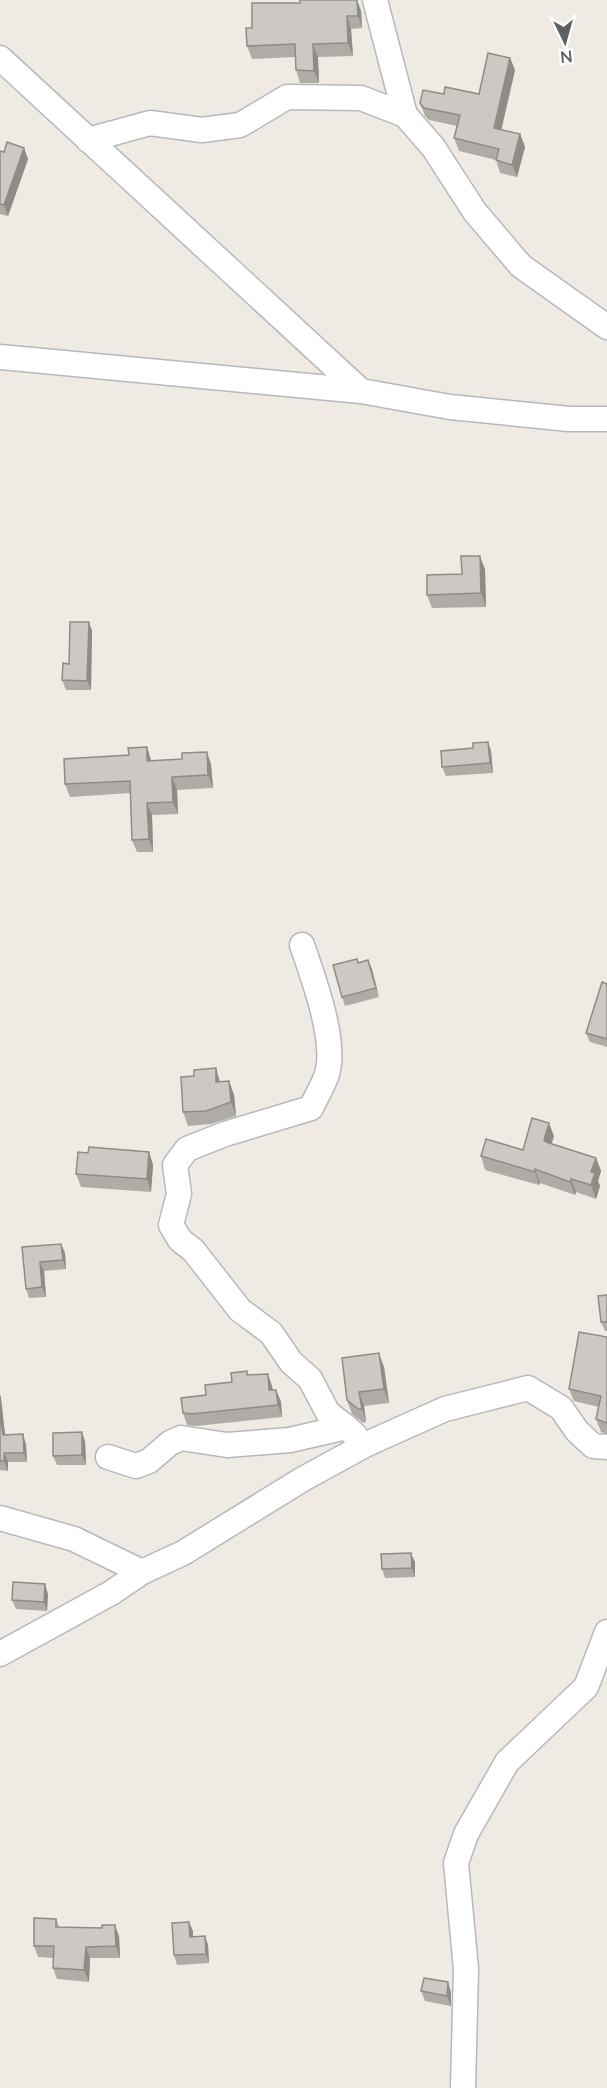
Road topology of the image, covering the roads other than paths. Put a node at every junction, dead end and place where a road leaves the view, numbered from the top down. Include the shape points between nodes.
1 (375, 0) edge
2 (0, 58) edge
3 (405, 115) junction
4 (88, 140) junction
5 (607, 327) edge
6 (0, 357) edge
7 (361, 391) junction
8 (607, 419) edge
9 (302, 945) dead end
10 (346, 1428) junction
11 (367, 1444) junction
12 (607, 1447) edge
13 (108, 1457) dead end
14 (0, 1518) edge
15 (142, 1572) junction
16 (607, 1632) edge
17 (0, 1654) edge
18 (463, 2088) edge

1 - 3 street
2 - 4 street
3 - 4 street via 361,98 287,97 240,125 202,130 150,123
3 - 5 street via 433,147 475,212 521,266
4 - 7 street
6 - 7 street
7 - 8 street via 450,407
9 - 10 street via 327,1031 328,1072 311,1108 187,1149 175,1165 179,1194 171,1225 240,1310 271,1333 291,1362 310,1379 328,1413
10 - 11 street
10 - 13 street via 290,1440 227,1445 182,1438 136,1466
11 - 12 street via 445,1409 528,1388 561,1408 576,1431 593,1446
11 - 15 street via 183,1553
14 - 15 street via 74,1539
15 - 17 street
16 - 18 street via 586,1686 507,1762 466,1834 456,1863 466,1969

